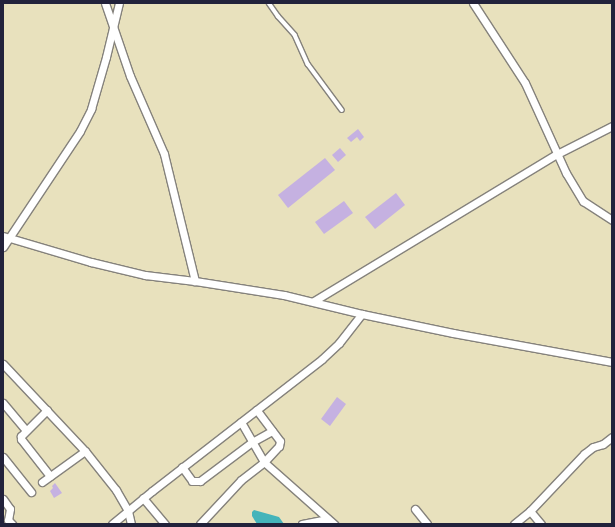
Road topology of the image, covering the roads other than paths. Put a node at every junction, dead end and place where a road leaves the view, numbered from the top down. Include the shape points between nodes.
1 (105, 3) edge
2 (119, 3) edge
3 (269, 3) edge
4 (473, 3) edge
5 (113, 31) junction
6 (342, 110) dead end
7 (612, 126) edge
8 (557, 154) junction
9 (612, 220) edge
10 (6, 236) edge
11 (3, 247) edge
12 (195, 281) junction
13 (314, 301) junction
14 (362, 314) junction
15 (612, 362) edge
16 (3, 364) edge
17 (3, 403) edge
18 (47, 410) junction
19 (257, 410) junction
20 (241, 422) junction
21 (26, 430) junction
22 (272, 431) junction
23 (612, 437) edge
24 (252, 442) junction
25 (85, 451) junction
26 (3, 457) edge
27 (264, 462) junction
28 (182, 468) junction
29 (50, 476) junction
30 (42, 482) dead end
31 (31, 492) dead end
32 (143, 498) junction
33 (3, 499) edge
34 (415, 509) dead end
35 (128, 511) junction
36 (530, 511) junction
37 (328, 519) junction
38 (12, 524) edge
39 (112, 524) edge
40 (131, 524) edge
41 (165, 524) edge
42 (200, 524) edge
43 (302, 524) edge
44 (334, 524) edge
45 (428, 524) edge
46 (514, 524) edge
47 (541, 524) edge

1 - 5 street
2 - 5 street
3 - 6 lane via 295,35 308,64
4 - 8 street via 525,82
5 - 10 street via 91,109 80,131
5 - 12 street via 164,154
7 - 8 street
8 - 9 street via 583,201
8 - 13 street
10 - 11 street
10 - 12 street via 145,276
12 - 13 street
13 - 14 street
14 - 15 street
14 - 19 street via 339,343 322,359
16 - 18 street
17 - 21 street
18 - 21 street
18 - 25 street
19 - 20 street
19 - 22 street
20 - 24 street
20 - 28 street
21 - 29 street via 22,433 21,439
22 - 24 street
22 - 27 street via 280,444
23 - 36 street via 584,454
24 - 27 street
24 - 28 street via 200,482 192,481
25 - 29 street
25 - 35 street via 116,490
26 - 31 street
27 - 37 street
27 - 42 street via 241,480
28 - 32 street
29 - 30 street
32 - 35 street
32 - 41 street
33 - 38 street via 10,509 8,520
34 - 45 street
35 - 39 street
35 - 40 street
36 - 46 street
36 - 47 street
37 - 43 street
37 - 44 street

